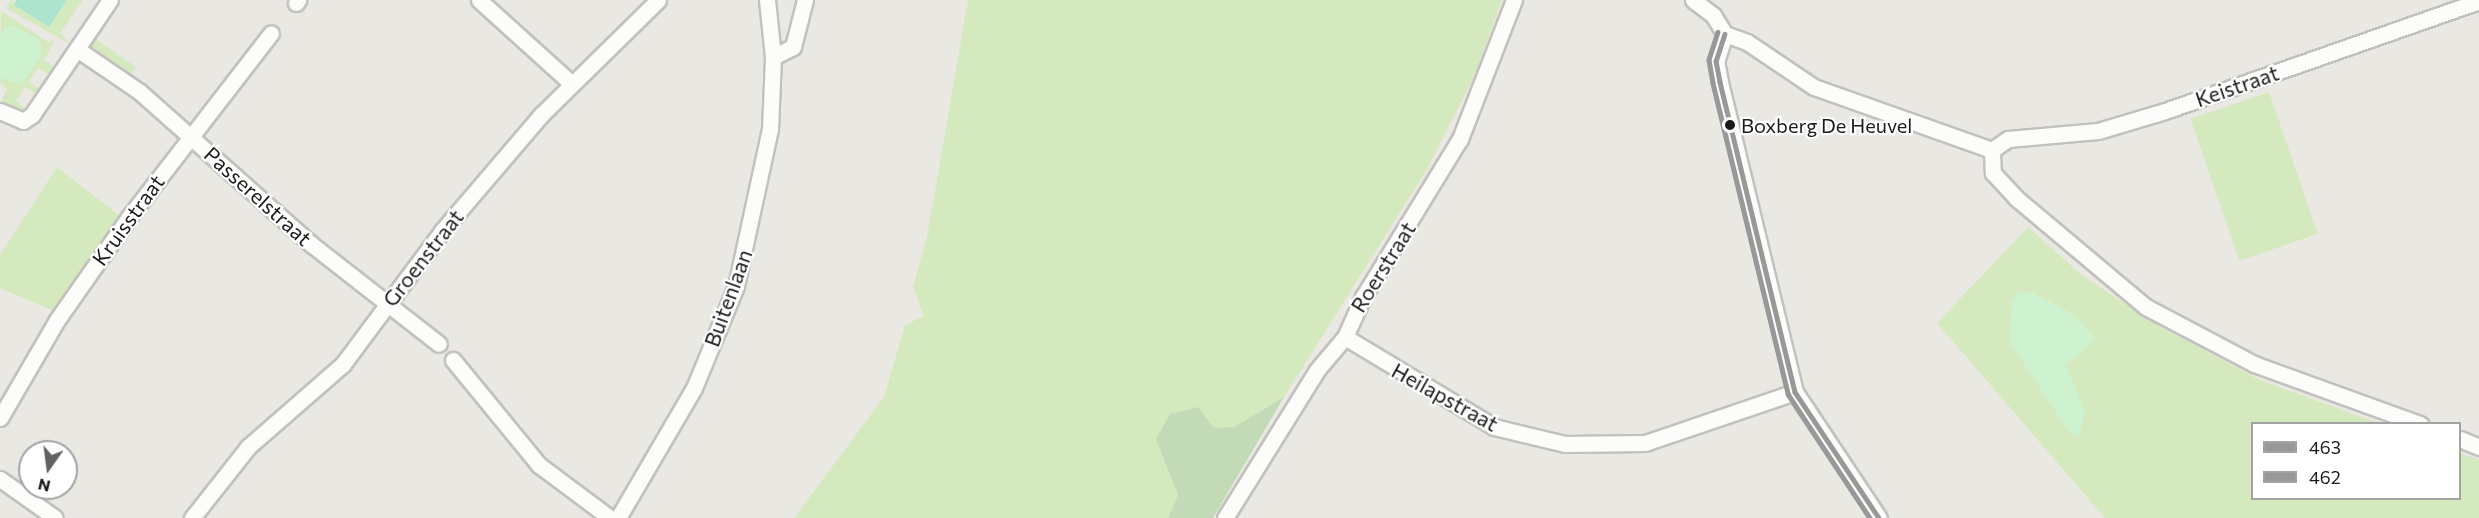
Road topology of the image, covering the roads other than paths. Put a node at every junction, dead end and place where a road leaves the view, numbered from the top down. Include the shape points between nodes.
1 (110, 0) edge
2 (479, 0) edge
3 (658, 0) edge
4 (766, 0) edge
5 (805, 0) edge
6 (1514, 0) edge
7 (1693, 0) edge
8 (2479, 1) edge
9 (271, 33) dead end
10 (1725, 34) junction
11 (77, 49) junction
12 (773, 57) junction
13 (571, 83) junction
14 (0, 111) edge
15 (189, 135) junction
16 (1992, 150) junction
17 (389, 301) junction
18 (1345, 337) junction
19 (439, 344) dead end
20 (453, 360) dead end
21 (1795, 392) junction
22 (0, 418) edge
23 (2417, 422) edge
24 (2461, 439) edge
25 (2479, 447) edge
26 (0, 479) edge
27 (55, 518) edge
28 (192, 518) edge
29 (610, 518) edge
30 (618, 518) edge
31 (1225, 518) edge
32 (1879, 518) edge

1 - 11 street
2 - 13 street
3 - 13 street, Groenstraat
4 - 12 street, Buitenlaan
5 - 12 street via 793,47
6 - 18 street, Roerstraat via 1460,139 1363,297
7 - 10 street via 1713,15
8 - 16 street, Keistraat via 2165,111 2098,131 2008,139
9 - 15 street, Kruisstraat
10 - 16 street via 1849,103
10 - 21 street via 1716,61 1720,82
11 - 14 street via 32,115 23,121
11 - 15 street, Passerelstraat
12 - 30 street, Buitenlaan via 763,179 736,286 694,388
13 - 17 street, Groenstraat via 450,221
15 - 17 street, Passerelstraat via 311,244
15 - 22 street, Kruisstraat via 57,320
16 - 23 street via 1993,173 2016,198 2146,307 2254,364
17 - 19 street, Passerelstraat
17 - 28 street, Groenstraat via 343,364 248,447
18 - 21 street, Heilapstraat via 1494,427 1565,444 1644,443
18 - 31 street, Roerstraat via 1317,370
20 - 29 street via 539,465
21 - 32 street
24 - 25 street
26 - 27 street

